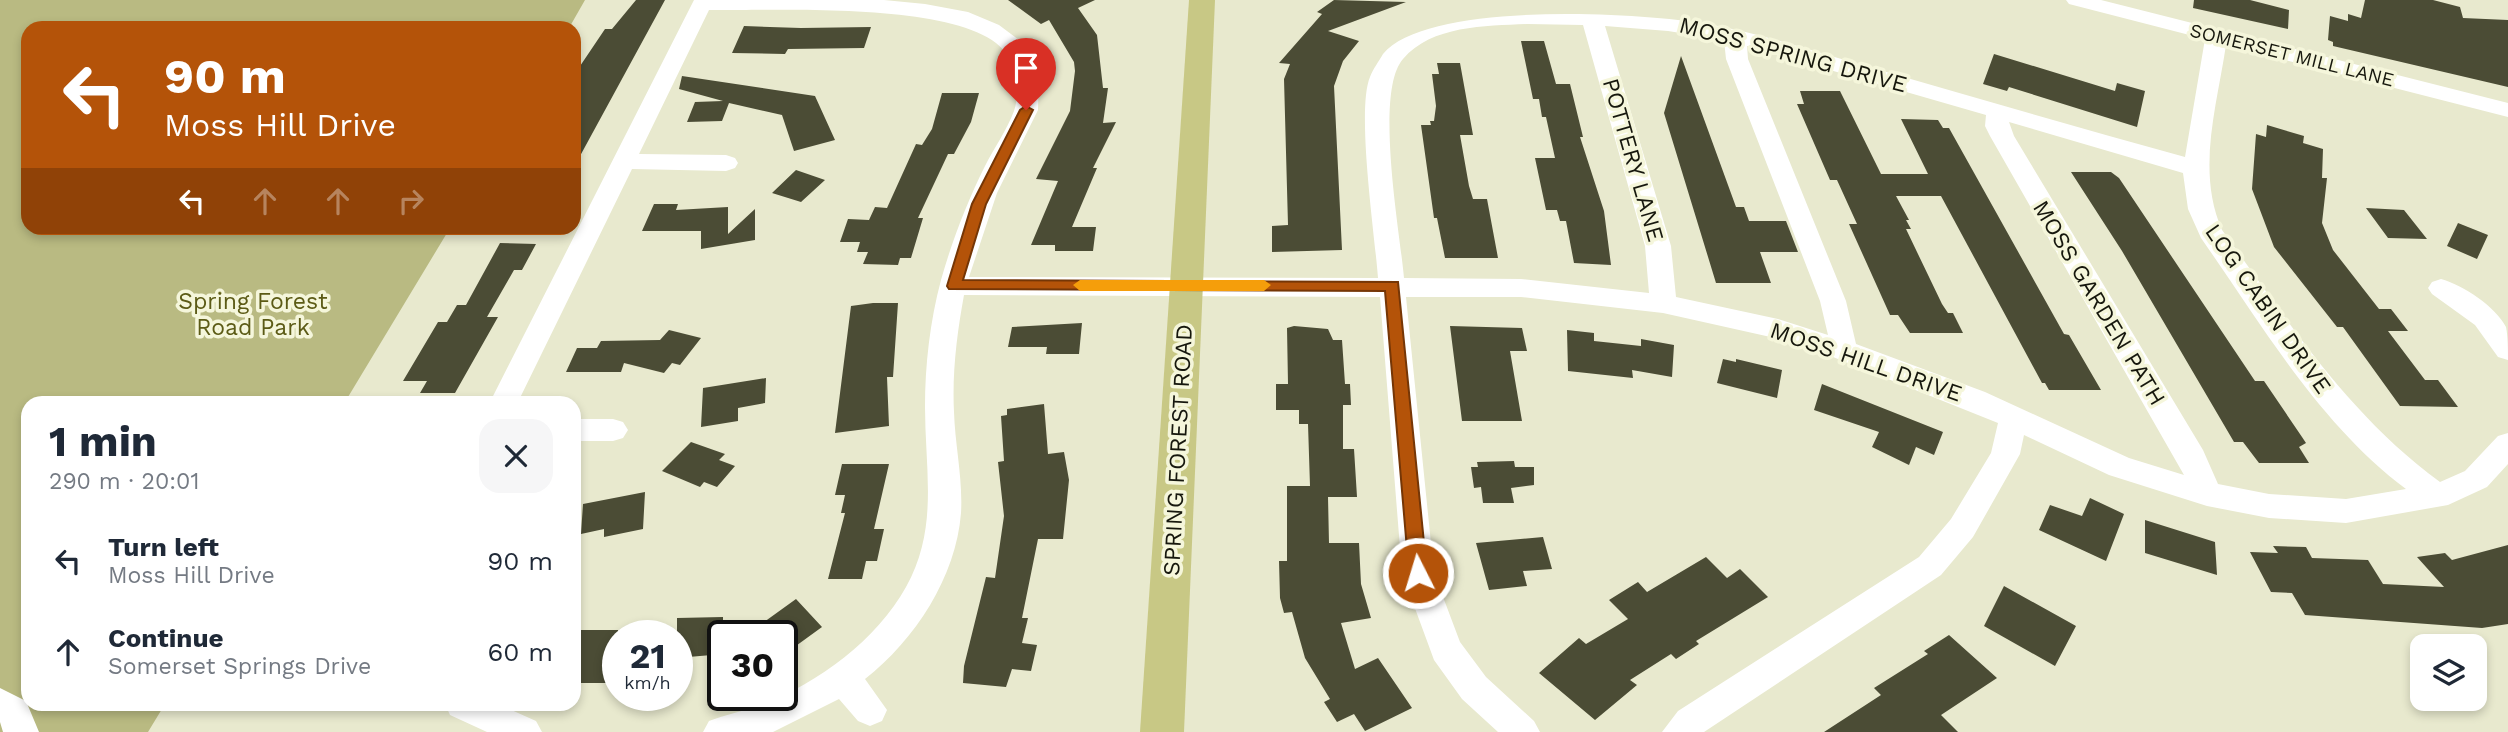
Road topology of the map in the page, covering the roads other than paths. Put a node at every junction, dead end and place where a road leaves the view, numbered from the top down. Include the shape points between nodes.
1 (1202, 0) edge
2 (2076, 0) edge
3 (703, 2) edge
4 (1592, 19) junction
5 (2217, 35) junction
6 (1735, 36) junction
7 (2508, 110) edge
8 (1998, 111) junction
9 (624, 161) junction
10 (726, 163) dead end
11 (2195, 168) junction
12 (1186, 285) junction
13 (954, 286) junction
14 (1392, 286) junction
15 (2441, 288) dead end
16 (1663, 304) junction
17 (1843, 350) junction
18 (2508, 350) edge
19 (507, 396) edge
20 (2014, 419) junction
21 (581, 430) edge
22 (613, 430) dead end
23 (2508, 444) edge
24 (2207, 494) junction
25 (2437, 496) junction
26 (844, 678) junction
27 (0, 704) edge
28 (870, 710) dead end
29 (478, 711) edge
30 (22, 732) edge
31 (524, 732) edge
32 (721, 732) edge
33 (1162, 732) edge
34 (1522, 732) edge
35 (1680, 732) edge

1 - 12 main road, SPRING FOREST ROAD
2 - 5 street, SOMERSET MILL LANE
3 - 9 street
3 - 13 street via 931,9 991,29 1016,51 1028,78 1026,110 977,209
4 - 6 street, MOSS SPRING DRIVE via 1667,22
4 - 14 street, MOSS SPRING DRIVE via 1496,18 1450,24 1417,38 1390,59 1378,82 1376,109
4 - 16 street, POTTERY LANE via 1658,246
5 - 7 street, SOMERSET MILL LANE
5 - 11 street, LOG CABIN DRIVE
6 - 8 street, MOSS SPRING DRIVE
6 - 17 street via 1737,59 1833,301
8 - 11 street, MOSS SPRING DRIVE
8 - 24 street, MOSS GARDEN PATH via 2001,136 2192,458
9 - 10 street
9 - 19 street
11 - 25 street, LOG CABIN DRIVE via 2200,209 2210,232 2326,394 2394,464
12 - 13 street, MOSS HILL DRIVE
12 - 14 street, MOSS HILL DRIVE
12 - 33 main road, SPRING FOREST ROAD
13 - 26 street via 941,377 945,495 940,546 931,570 892,632
14 - 16 street, MOSS HILL DRIVE via 1521,288
14 - 34 street, MOSS SPRING DRIVE via 1418,573 1446,650 1474,688
15 - 18 street via 2486,318
16 - 17 street, MOSS HILL DRIVE via 1778,329
17 - 20 street, MOSS HILL DRIVE
20 - 24 street, MOSS HILL DRIVE via 2120,467
20 - 35 street via 1999,464 1962,528 1930,566
21 - 22 street
23 - 25 street, MOSS HILL DRIVE via 2476,479
24 - 25 street, MOSS HILL DRIVE via 2269,506 2346,511
26 - 28 street
26 - 32 street via 788,711
27 - 30 street via 14,712
29 - 31 street

